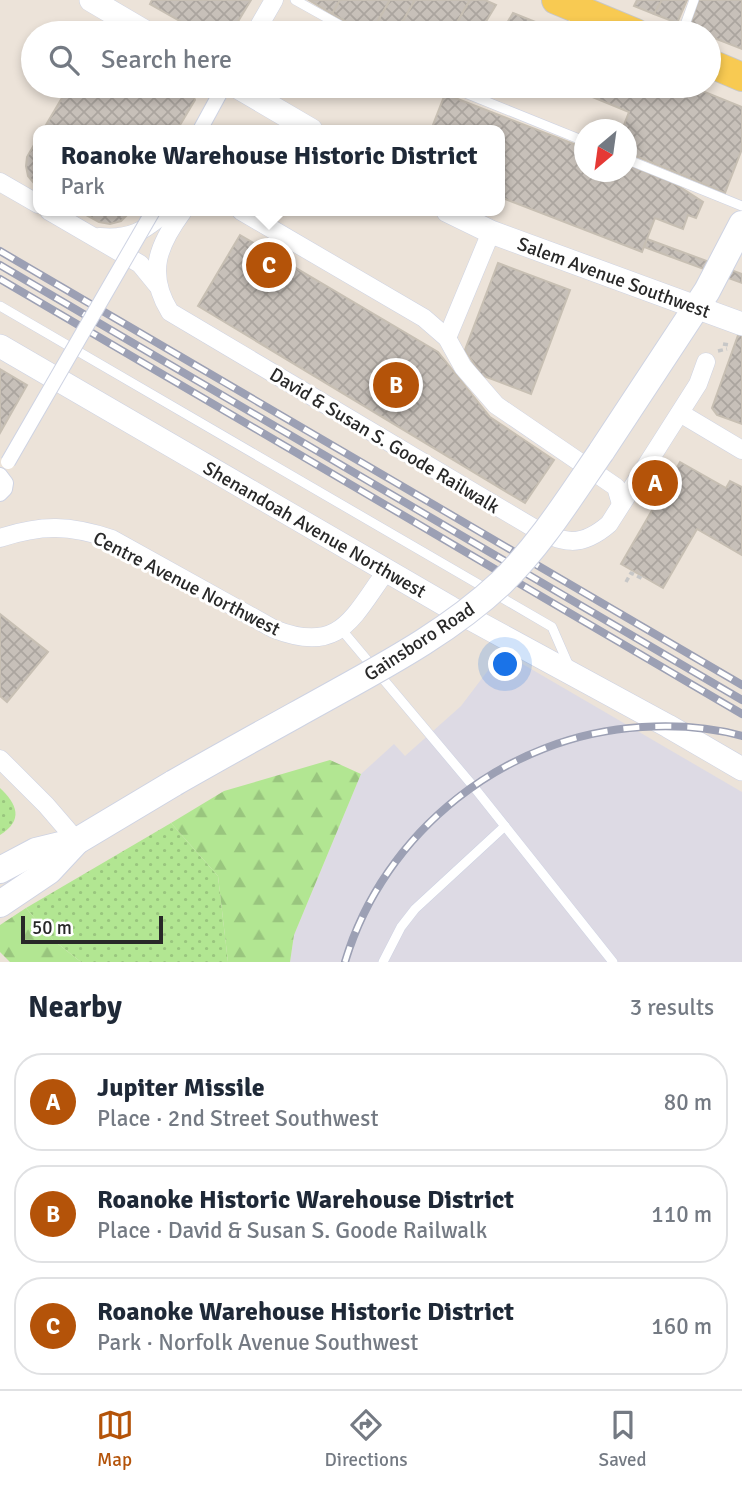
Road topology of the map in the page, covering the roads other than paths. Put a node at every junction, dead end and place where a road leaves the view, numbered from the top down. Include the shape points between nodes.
1 (91, 0) edge
2 (275, 0) edge
3 (295, 0) edge
4 (694, 0) edge
5 (567, 14) edge
6 (127, 21) edge
7 (262, 21) edge
8 (333, 21) edge
9 (592, 21) edge
10 (686, 21) edge
11 (721, 68) edge
12 (742, 77) edge
13 (219, 98) edge
14 (256, 98) edge
15 (478, 98) edge
16 (203, 125) edge
17 (302, 125) edge
18 (574, 137) edge
19 (637, 163) edge
20 (0, 182) edge
21 (33, 201) edge
22 (742, 206) edge
23 (58, 216) edge
24 (150, 216) edge
25 (161, 216) edge
26 (180, 216) edge
27 (250, 216) edge
28 (458, 216) edge
29 (742, 224) edge
30 (491, 232) junction
31 (93, 236) junction
32 (158, 286) junction
33 (0, 306) edge
34 (697, 307) junction
35 (742, 324) edge
36 (447, 338) junction
37 (0, 346) edge
38 (706, 362) dead end
39 (680, 413) junction
40 (742, 450) edge
41 (3, 470) edge
42 (0, 494) edge
43 (621, 504) junction
44 (0, 538) edge
45 (387, 570) junction
46 (341, 629) junction
47 (573, 676) junction
48 (0, 759) edge
49 (742, 769) edge
50 (505, 826) junction
51 (77, 841) junction
52 (0, 870) edge
53 (0, 904) edge
54 (383, 962) edge
55 (613, 962) edge

1 - 6 street
2 - 7 street
3 - 8 lane
4 - 10 lane
5 - 9 main road
11 - 12 main road
13 - 16 street
14 - 17 street
15 - 18 lane
19 - 22 lane
20 - 21 street
23 - 31 street, David & Susan S. Goode Railwalk
24 - 41 street, bridge
25 - 31 street via 142,231 117,239
26 - 32 street via 159,251
27 - 36 street via 424,318
28 - 30 street, Salem Avenue Southwest
29 - 34 main road, Gainsboro Road
30 - 34 street, Salem Avenue Southwest
30 - 36 street
31 - 32 street, David & Susan S. Goode Railwalk via 140,264
32 - 43 street, David & Susan S. Goode Railwalk via 170,312 532,527 564,541 583,541 608,524
33 - 47 lane via 552,627
34 - 35 street, Salem Avenue Southwest
34 - 51 main road, Gainsboro Road, bridge via 532,548 470,610 434,636
36 - 43 street via 463,367 496,405 616,487
37 - 45 street, Shenandoah Avenue Northwest
38 - 39 street, David & Susan S. Goode Railwalk
39 - 40 street
39 - 43 street, David & Susan S. Goode Railwalk
41 - 42 street via 6,486
44 - 46 street, Centre Avenue Northwest via 40,527 87,531 111,539 274,629 312,639
45 - 46 street
45 - 47 street, Shenandoah Avenue Northwest
46 - 50 lane
47 - 49 street, Shenandoah Avenue Northwest
48 - 51 street
50 - 54 lane via 415,909
50 - 55 lane
51 - 52 main road, Gainsboro Road via 36,851
51 - 53 main road, Gainsboro Road via 49,871

